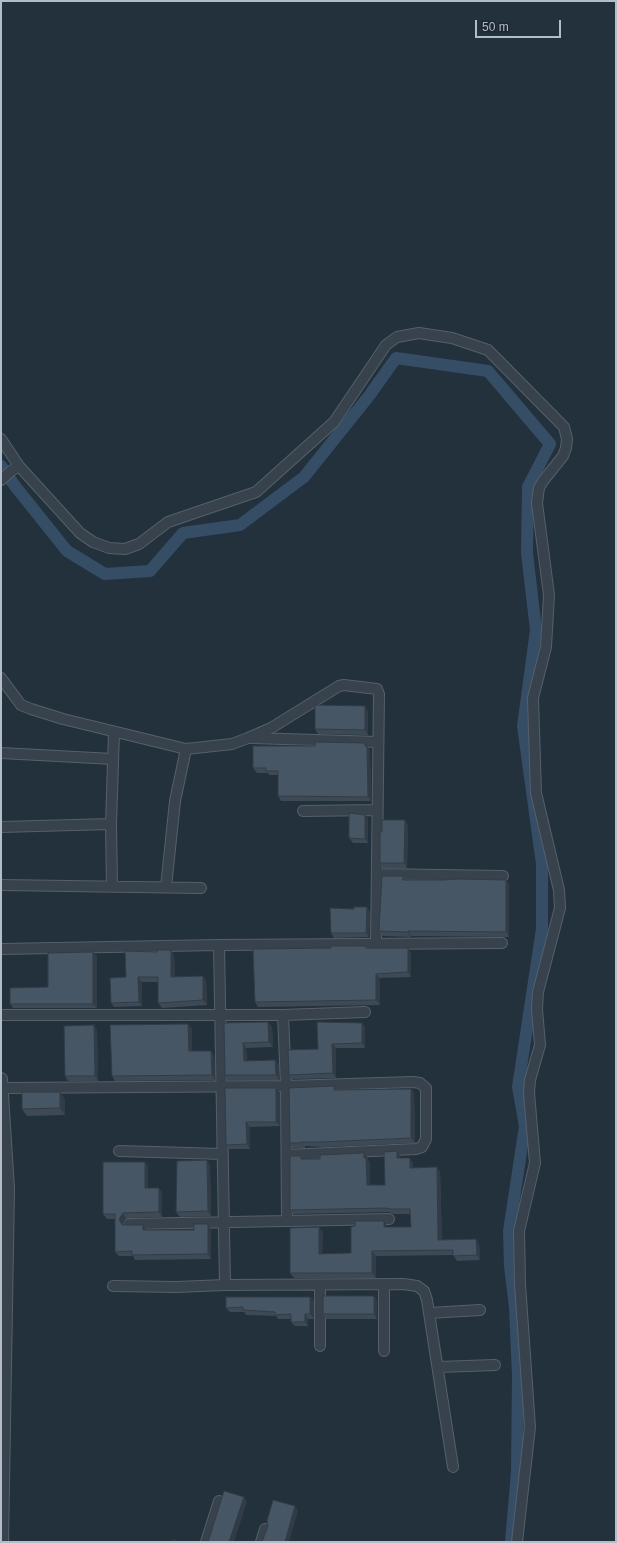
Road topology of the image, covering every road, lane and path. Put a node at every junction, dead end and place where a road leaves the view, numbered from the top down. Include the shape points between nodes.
1 (1, 438) edge
2 (15, 469) junction
3 (1, 480) edge
4 (1, 678) edge
5 (114, 732) junction
6 (248, 738) junction
7 (378, 742) junction
8 (186, 749) junction
9 (1, 754) edge
10 (113, 759) junction
11 (377, 810) junction
12 (304, 811) dead end
13 (111, 824) junction
14 (1, 827) edge
15 (377, 874) junction
16 (503, 876) dead end
17 (1, 885) edge
18 (112, 887) junction
19 (166, 887) junction
20 (201, 888) dead end
21 (502, 943) dead end
22 (376, 944) junction
23 (219, 945) junction
24 (1, 949) edge
25 (365, 1012) dead end
26 (220, 1015) junction
27 (283, 1015) junction
28 (1, 1016) edge
29 (2, 1084) edge
30 (221, 1086) junction
31 (286, 1086) junction
32 (2, 1119) edge
33 (119, 1151) dead end
34 (223, 1154) junction
35 (286, 1155) junction
36 (389, 1219) dead end
37 (287, 1221) junction
38 (224, 1222) junction
39 (129, 1224) edge
40 (384, 1284) junction
41 (225, 1285) junction
42 (320, 1285) junction
43 (113, 1286) dead end
44 (480, 1310) dead end
45 (429, 1313) junction
46 (320, 1346) dead end
47 (384, 1351) dead end
48 (495, 1365) dead end
49 (438, 1367) junction
50 (453, 1467) dead end
51 (219, 1501) edge
52 (265, 1529) edge
53 (2, 1542) edge
54 (206, 1542) edge
55 (261, 1542) edge
56 (517, 1542) edge

1 - 2 street
2 - 3 street
2 - 56 street via 80,533 109,548 125,549 139,544 168,522 256,492 334,422 386,345 397,337 420,333 452,338 488,350 564,427 568,439 566,448 539,488 537,503 549,595 546,647 533,698 536,793 559,890 560,908 538,992 540,1045 529,1093 535,1163 519,1231 530,1427
4 - 5 street via 21,705
5 - 8 street
5 - 10 street
6 - 7 street
6 - 7 street via 272,728 335,688 344,685 378,689
6 - 8 street via 232,744
7 - 11 street
8 - 19 street via 175,801
9 - 10 street
10 - 13 street
11 - 12 street
11 - 15 street
13 - 14 street
13 - 18 street
15 - 16 street
15 - 22 street
17 - 18 street
18 - 19 street
19 - 20 street
21 - 22 street
22 - 23 street
23 - 24 street
23 - 26 street
25 - 27 street
26 - 27 street
26 - 28 street
26 - 30 street
27 - 31 street
29 - 30 street
29 - 32 street
30 - 31 street
30 - 34 street
31 - 35 street
31 - 35 street via 420,1083 426,1088 426,1139 422,1147 416,1149
32 - 53 street via 8,1189
33 - 34 street
34 - 38 street
35 - 37 street
36 - 37 street
37 - 38 street
38 - 39 street
38 - 41 street
40 - 42 street
40 - 45 street via 417,1286 424,1291
40 - 47 street
41 - 42 street
41 - 43 street
42 - 46 street
44 - 45 street
45 - 49 street
48 - 49 street
49 - 50 street
51 - 54 street
52 - 55 street

